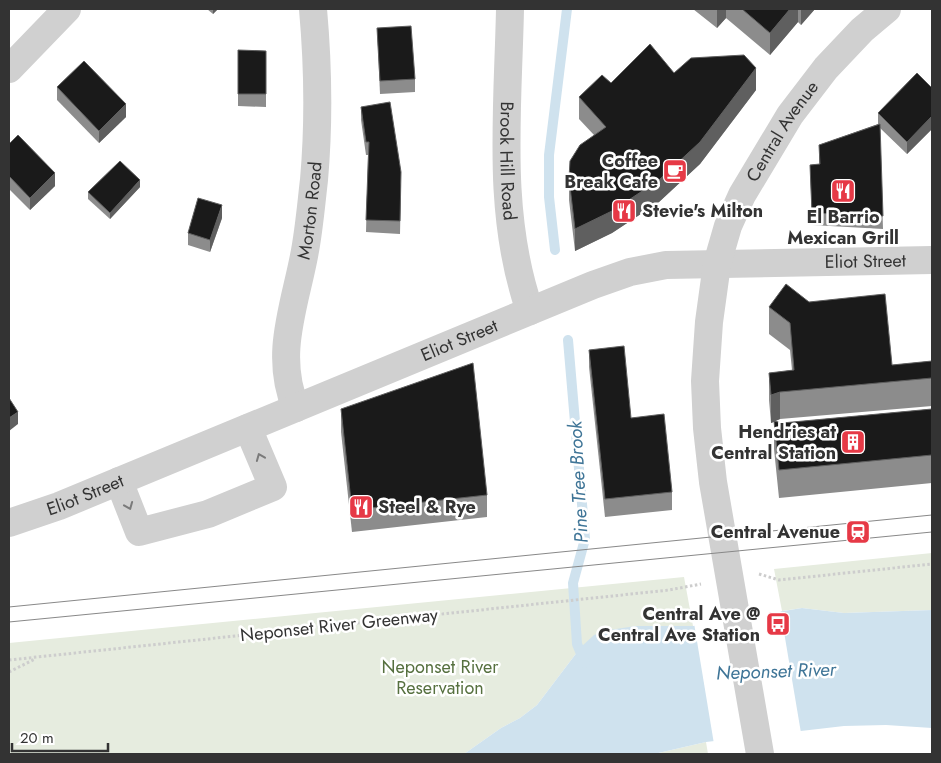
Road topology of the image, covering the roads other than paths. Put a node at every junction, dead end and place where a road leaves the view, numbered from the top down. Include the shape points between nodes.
1 (67, 9) edge
2 (312, 9) edge
3 (510, 9) edge
4 (887, 9) edge
5 (9, 69) edge
6 (932, 260) edge
7 (716, 264) junction
8 (530, 311) junction
9 (296, 408) junction
10 (248, 428) junction
11 (119, 481) junction
12 (9, 523) edge
13 (759, 750) edge

1 - 5 street
2 - 9 street, Morton Road via 317,105 314,179 285,355 288,389
3 - 8 street, Brook Hill Road via 507,201 513,252
4 - 7 street, Central Avenue via 826,68 790,115 742,195
6 - 7 street, Eliot Street
7 - 8 street, Eliot Street via 666,265 630,272
7 - 13 street, Central Avenue via 705,381 707,428 713,482
8 - 9 street, Eliot Street
9 - 10 street, Eliot Street
10 - 11 street, Eliot Street
11 -> 10 street via 139,532 208,514 272,486
11 - 12 street, Eliot Street

